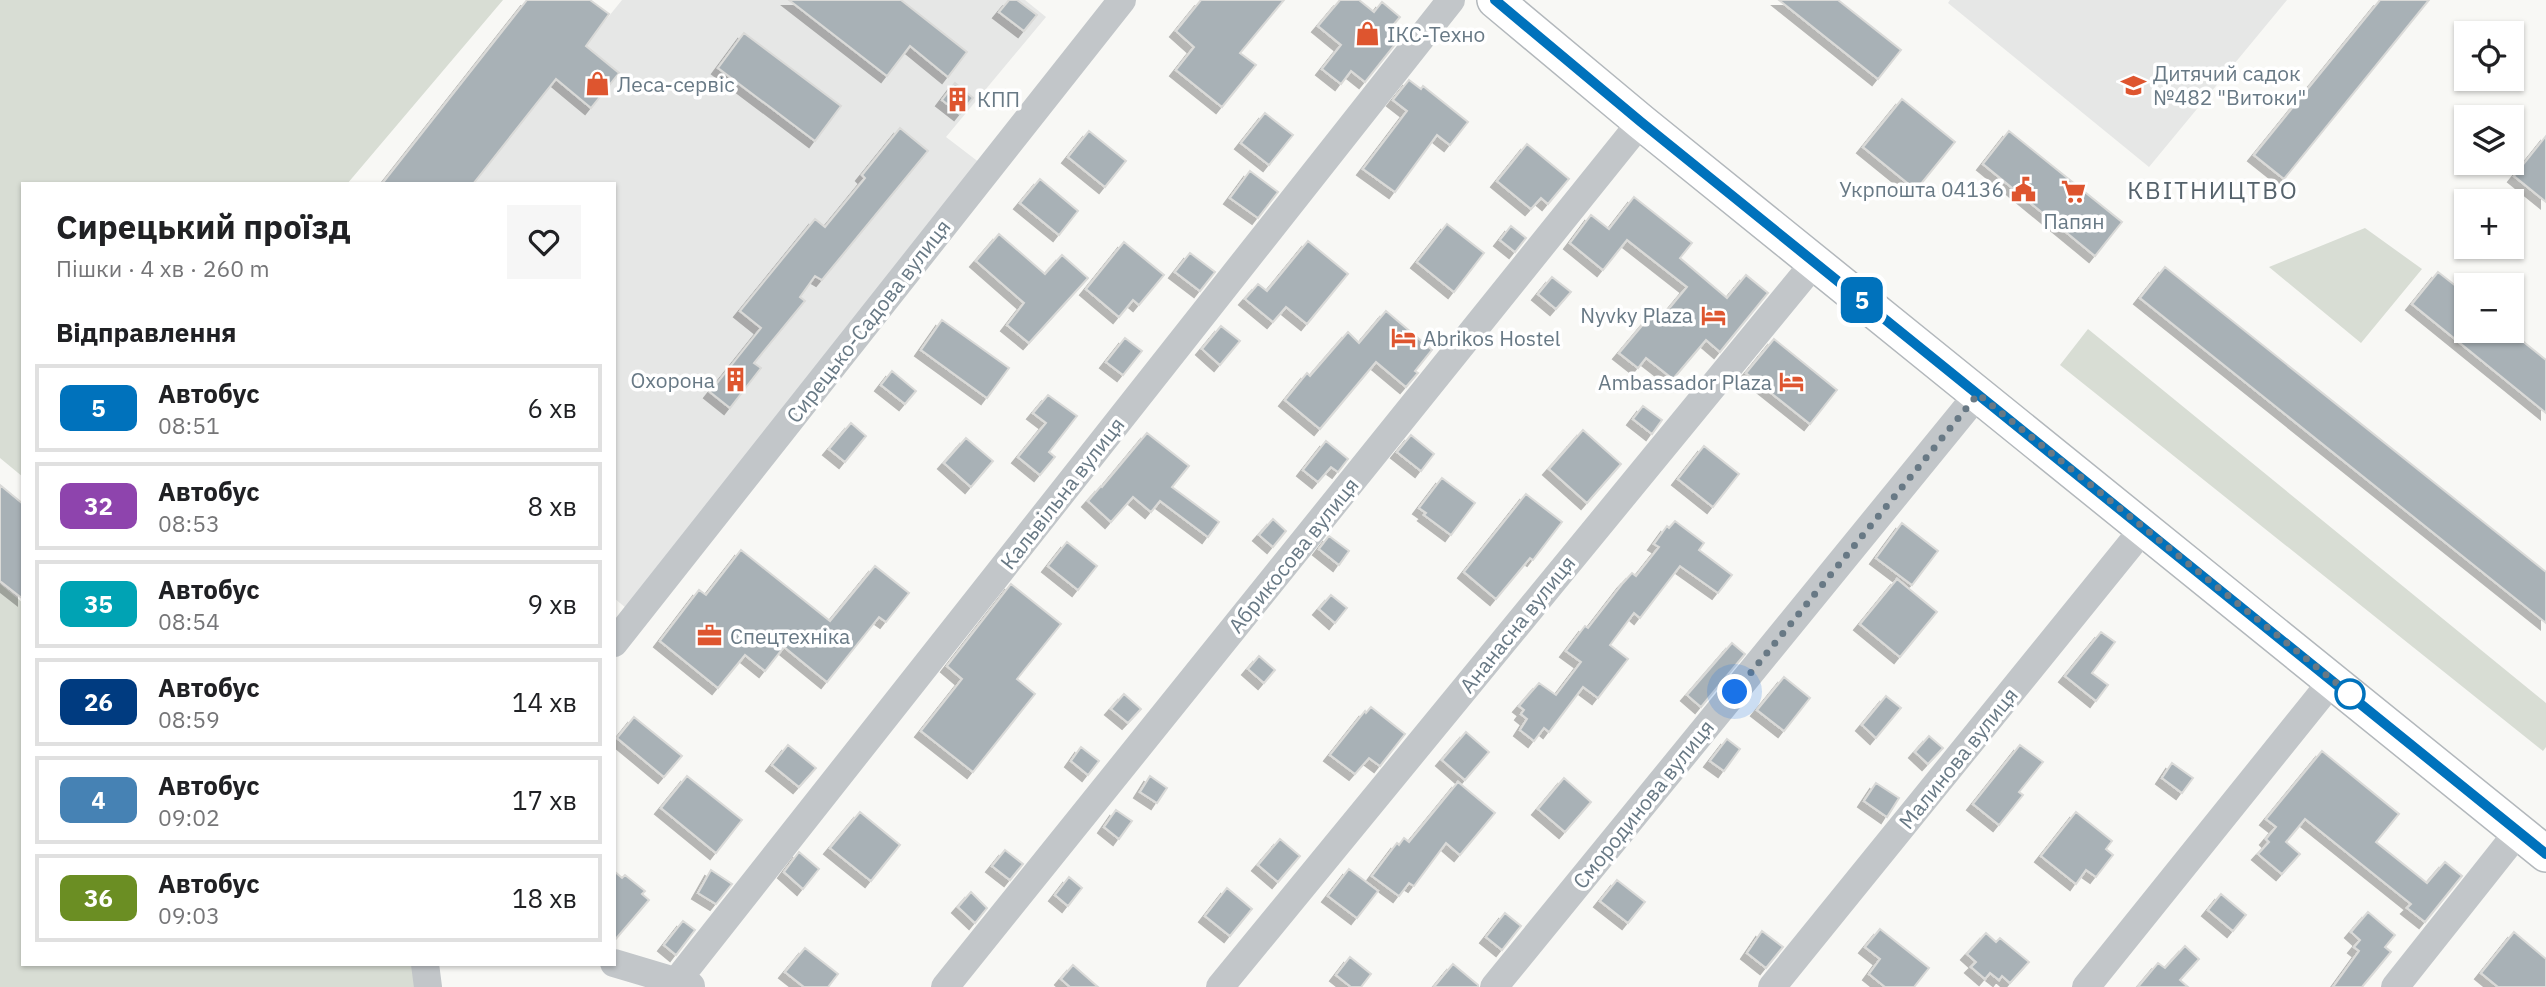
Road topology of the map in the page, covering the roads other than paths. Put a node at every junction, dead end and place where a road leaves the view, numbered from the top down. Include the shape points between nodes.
1 (1122, 0) edge
2 (1451, 0) edge
3 (1495, 0) edge
4 (1641, 122) junction
5 (1815, 262) junction
6 (1978, 394) junction
7 (2144, 528) junction
8 (616, 640) edge
9 (2333, 680) junction
10 (2518, 832) junction
11 (2546, 854) edge
12 (616, 964) edge
13 (425, 966) edge
14 (682, 985) edge
15 (428, 987) edge
16 (945, 987) edge
17 (1220, 987) edge
18 (1494, 987) edge
19 (1772, 987) edge
20 (2086, 987) edge
21 (2395, 987) edge

1 - 8 street, Сирецько-Садова вулиця
2 - 14 street, Кальвільна вулиця
3 - 4 main road
4 - 5 main road
4 - 16 street, Абрикосова вулиця
5 - 6 main road
5 - 17 street, Ананасна вулиця
6 - 7 main road
6 - 18 street, Смородинова вулиця
7 - 9 main road
7 - 19 street, Малинова вулиця
9 - 10 main road
9 - 20 street
10 - 11 main road
10 - 21 street
12 - 14 street
13 - 15 street

